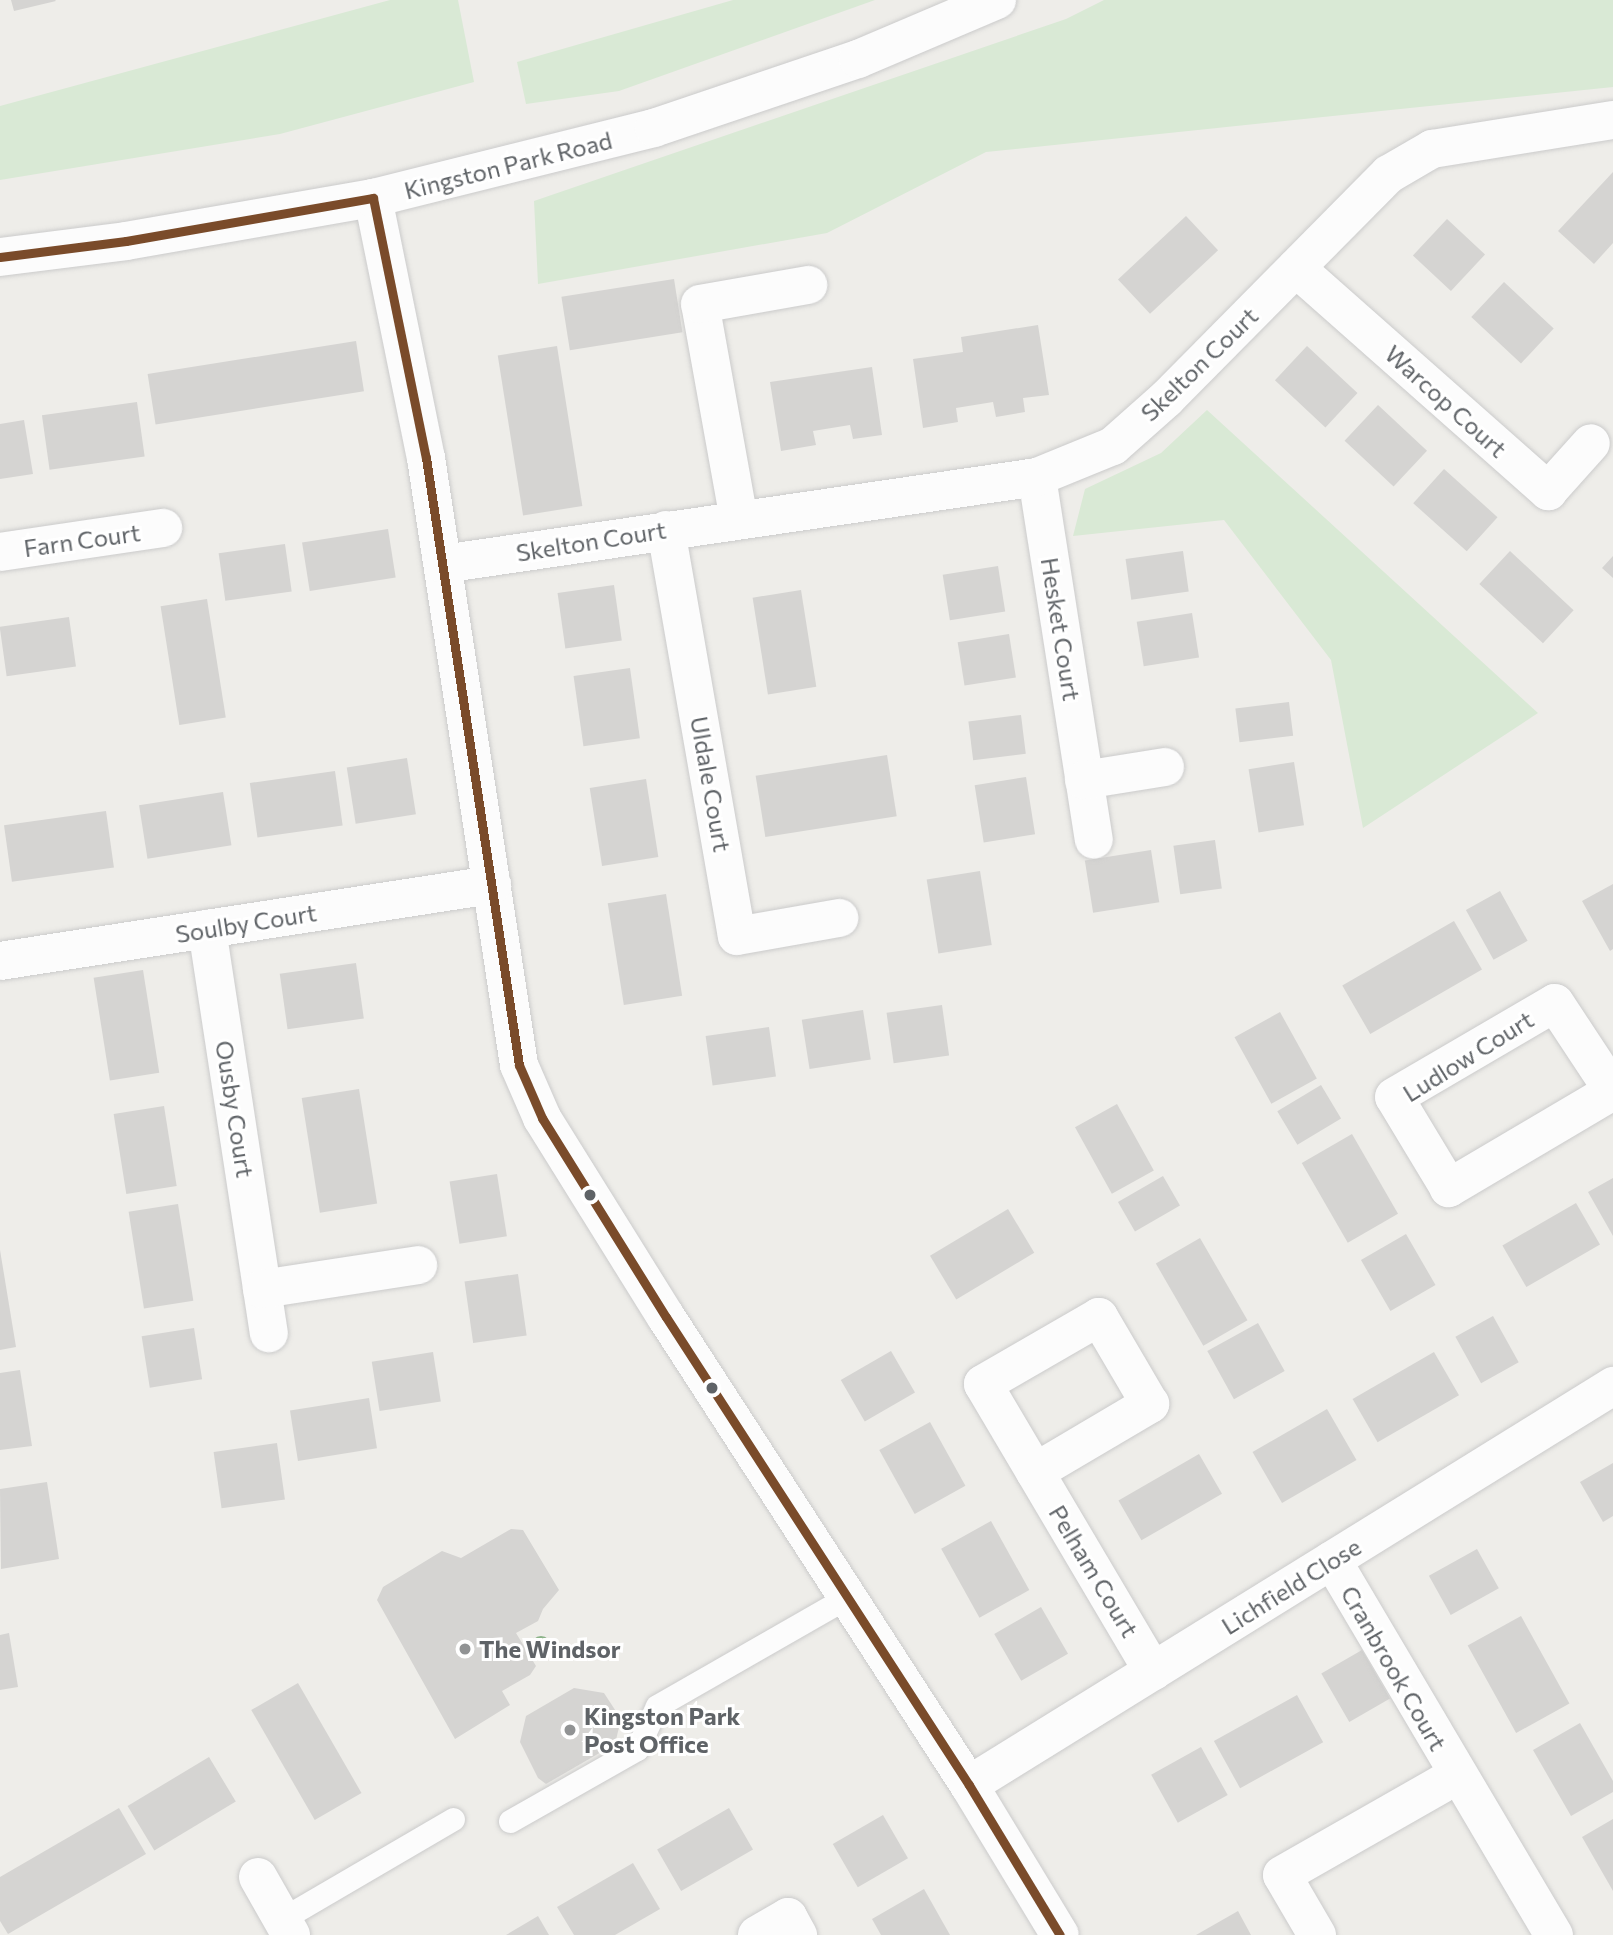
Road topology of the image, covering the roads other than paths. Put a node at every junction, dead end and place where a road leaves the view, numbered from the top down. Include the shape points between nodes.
1 (998, 0) edge
2 (1613, 120) edge
3 (373, 198) junction
4 (0, 257) edge
5 (1296, 268) junction
6 (808, 285) dead end
7 (1591, 443) dead end
8 (1037, 477) junction
9 (739, 520) junction
10 (163, 528) dead end
11 (666, 530) junction
12 (0, 552) edge
13 (443, 564) junction
14 (1166, 767) dead end
15 (1084, 780) junction
16 (1094, 840) dead end
17 (492, 886) junction
18 (839, 918) dead end
19 (207, 929) junction
20 (0, 961) edge
21 (1613, 1091) edge
22 (418, 1265) dead end
23 (262, 1289) junction
24 (269, 1333) dead end
25 (1613, 1387) edge
26 (1035, 1472) dead end
27 (1332, 1560) junction
28 (847, 1597) junction
29 (1153, 1671) junction
30 (1457, 1775) junction
31 (969, 1785) junction
32 (453, 1819) dead end
33 (510, 1821) dead end
34 (258, 1877) dead end
35 (287, 1927) edge
36 (757, 1935) edge
37 (798, 1935) edge
38 (1060, 1935) edge
39 (1317, 1935) edge
40 (1554, 1935) edge

1 - 3 street, Kingston Park Road via 858,59 654,128
2 - 5 street, Skelton Court via 1432,149 1389,174
3 - 4 street, Kingston Park Road via 125,241
3 - 13 street
5 - 7 street, Warcop Court via 1548,491
5 - 8 street, Skelton Court via 1113,446
6 - 9 street via 700,304
8 - 9 street, Skelton Court
8 - 15 street, Hesket Court
9 - 11 street, Skelton Court
10 - 12 street, Farn Court
11 - 13 street, Skelton Court
11 - 18 street, Uldale Court via 737,936
13 - 17 street
14 - 15 street
15 - 16 street, Hesket Court
17 - 19 street, Soulby Court
17 - 28 street via 519,1065 542,1118
19 - 20 street, Soulby Court
19 - 23 street, Ousby Court
21 - 21 street, Ludlow Court via 1449,1188 1394,1097 1555,1003
22 - 23 street
23 - 24 street, Ousby Court
25 - 27 street, Lichfield Close
26 - 29 street, Pelham Court
27 - 29 street, Lichfield Close
27 - 30 street, Cranbrook Court
28 - 31 street
28 - 33 lane via 657,1706 638,1749
29 - 31 street, Lichfield Close
30 - 39 street, Cranbrook Court via 1282,1875
30 - 40 street, Cranbrook Court
31 - 38 street
32 - 35 lane
34 - 35 street
36 - 37 street via 788,1917

